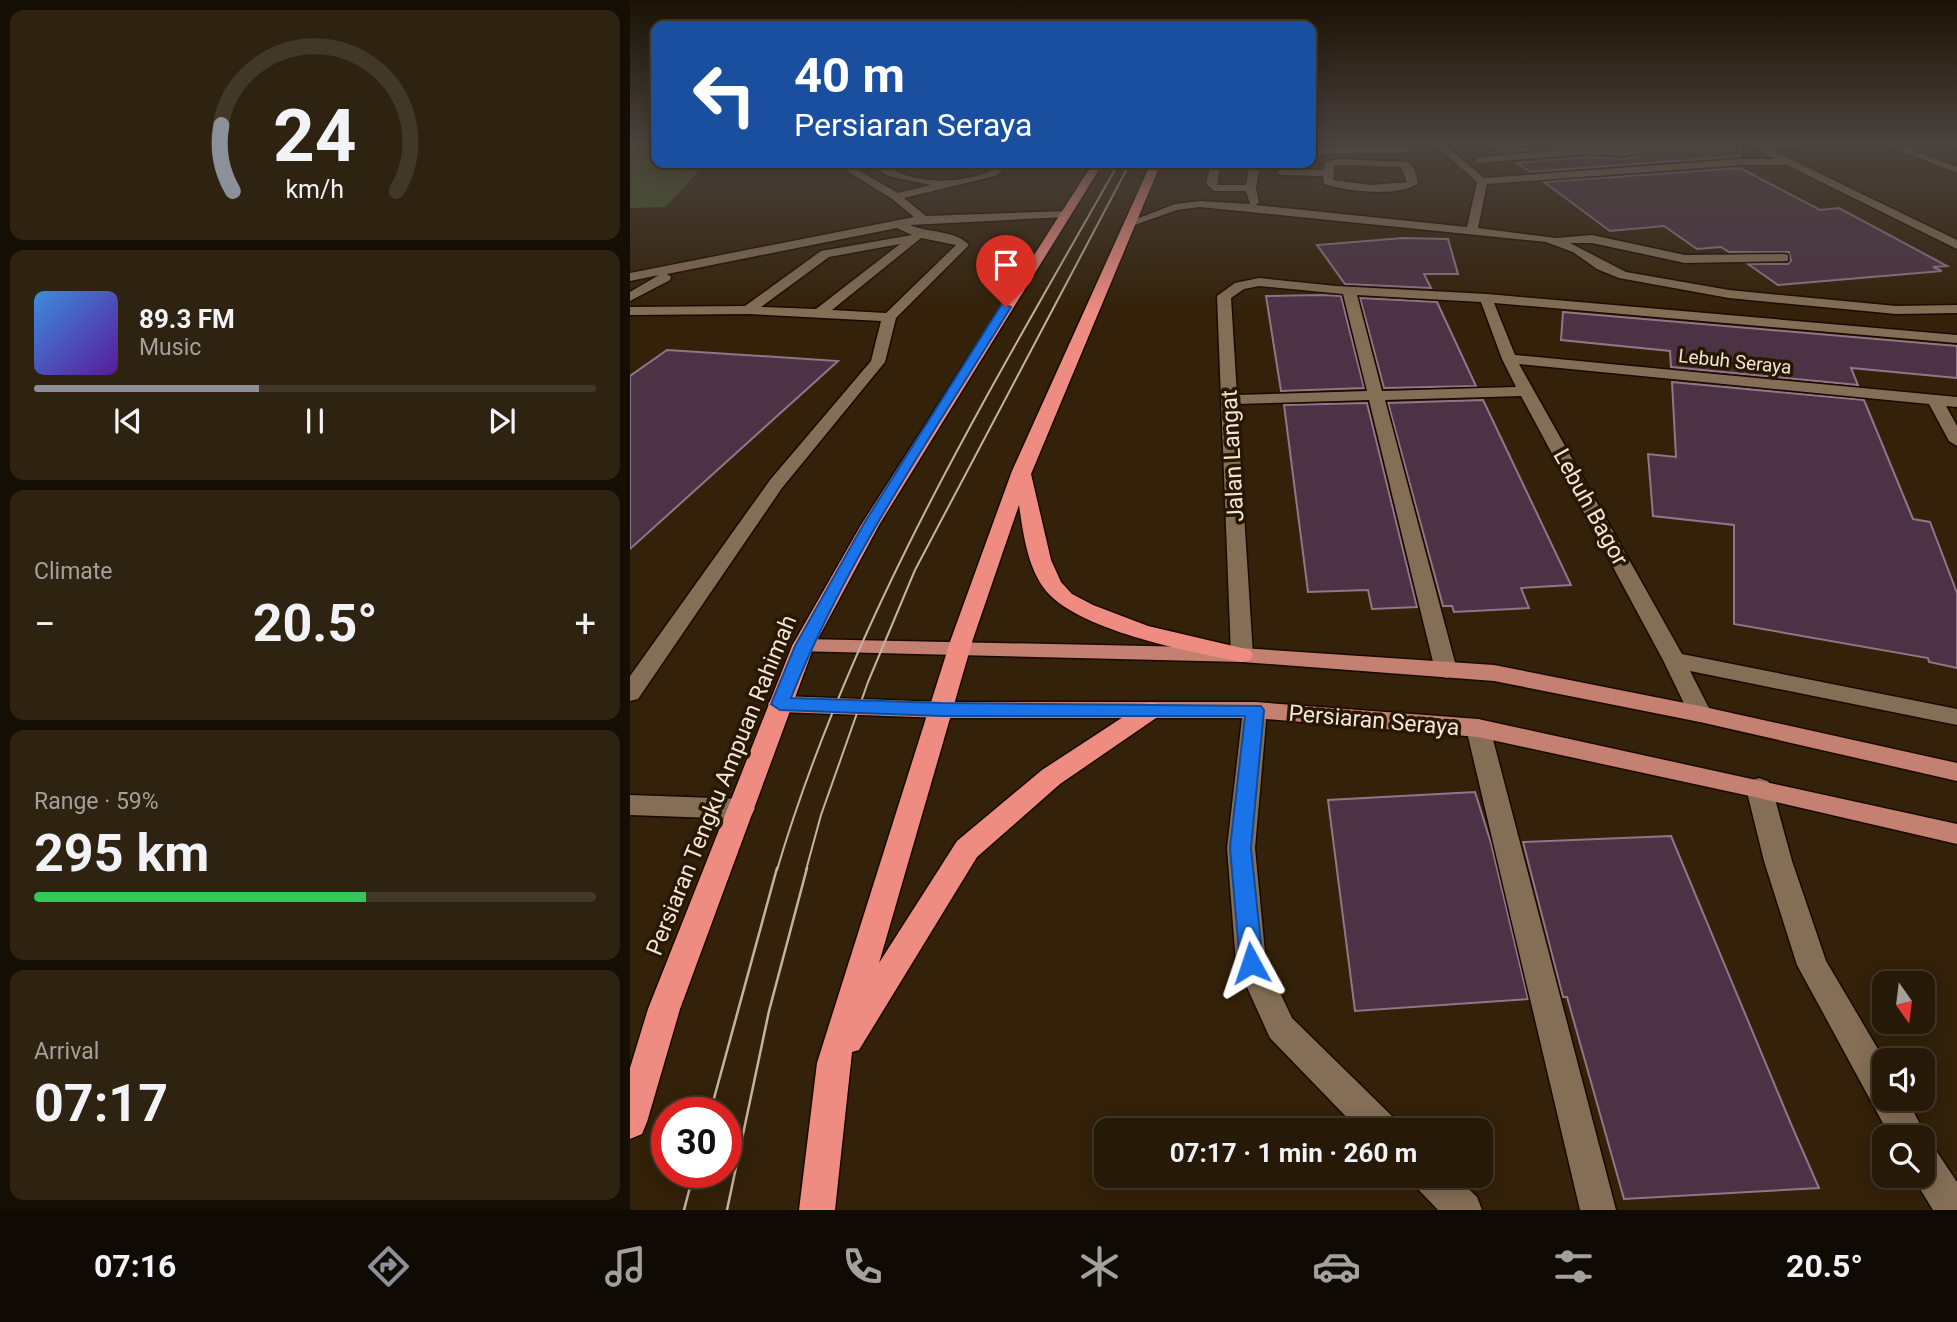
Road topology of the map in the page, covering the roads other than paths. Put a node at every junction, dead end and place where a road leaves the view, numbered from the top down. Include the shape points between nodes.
1 (898, 199) edge
2 (1074, 199) edge
3 (1141, 199) edge
4 (1253, 199) edge
5 (1478, 199) edge
6 (1864, 199) edge
7 (1255, 208) junction
8 (1065, 214) junction
9 (1132, 223) junction
10 (919, 230) junction
11 (1472, 230) junction
12 (1548, 239) junction
13 (1957, 245) edge
14 (1784, 258) dead end
15 (691, 265) junction
16 (630, 277) edge
17 (1349, 290) junction
18 (630, 297) edge
19 (1487, 298) junction
20 (1957, 309) edge
21 (748, 310) junction
22 (630, 311) edge
23 (818, 314) junction
24 (889, 317) junction
25 (1957, 339) edge
26 (1509, 359) junction
27 (1527, 391) junction
28 (1375, 396) junction
29 (1229, 400) junction
30 (1935, 400) junction
31 (1957, 402) edge
32 (1957, 441) edge
33 (1021, 471) junction
34 (803, 646) junction
35 (956, 651) junction
36 (1242, 655) junction
37 (1674, 660) junction
38 (1446, 670) junction
39 (630, 693) edge
40 (780, 704) junction
41 (942, 710) junction
42 (1151, 710) junction
43 (1255, 710) junction
44 (1700, 714) junction
45 (1957, 717) edge
46 (1478, 728) junction
47 (1957, 772) edge
48 (1759, 788) junction
49 (630, 805) edge
50 (741, 809) junction
51 (1957, 834) edge
52 (833, 1063) junction
53 (1872, 1070) edge
54 (1370, 1118) edge
55 (630, 1122) edge
56 (1935, 1187) edge
57 (1441, 1188) edge
58 (1944, 1207) edge
59 (817, 1210) edge
60 (1464, 1210) edge
61 (1598, 1210) edge

1 - 10 street
2 - 8 highway, Persiaran Tengku Ampuan Rahimah
3 - 9 highway
4 - 7 street
5 - 11 street
6 - 13 street
7 - 9 street via 1175,207
7 - 11 street
8 - 10 street
8 - 34 highway, Persiaran Tengku Ampuan Rahimah via 870,525
9 - 33 highway
10 - 15 street via 898,224
10 - 21 street via 825,254
10 - 23 street
10 - 24 street via 963,245
11 - 12 street
12 - 14 street via 1592,239 1685,259
12 - 20 street via 1577,249 1601,266 1649,282 1896,310
15 - 16 street
15 - 18 street
17 - 19 street
17 - 28 street
17 - 29 street, Jalan Langat via 1259,282 1224,296
19 - 25 street
19 - 26 street, Lebuh Bagor
21 - 22 street
21 - 23 street
23 - 24 street
24 - 39 street via 878,362 776,484
26 - 27 street, Lebuh Bagor
26 - 30 street, Lebuh Seraya
27 - 28 street
27 - 37 street, Lebuh Bagor
28 - 29 street
28 - 38 street
29 - 36 street, Jalan Langat
30 - 31 street, Lebuh Seraya
30 - 32 street
33 - 35 highway
33 - 36 highway via 1042,564 1053,588 1085,609 1166,640
34 - 35 main road
34 - 40 highway, Persiaran Tengku Ampuan Rahimah
35 - 36 main road
35 - 41 highway
36 - 38 main road
37 - 44 street, Lebuh Bagor
37 - 45 street
38 - 44 main road via 1494,673
40 - 41 main road, Persiaran Seraya
40 - 50 highway, Persiaran Tengku Ampuan Rahimah
41 - 42 main road, Persiaran Seraya
41 - 52 highway
42 - 43 main road, Persiaran Seraya
42 - 52 highway via 1051,777 967,849
43 - 46 main road, Persiaran Seraya
43 - 54 street via 1241,848 1251,963 1281,1028
44 - 47 main road
46 - 48 main road, Persiaran Seraya
46 - 61 street
48 - 51 main road, Persiaran Seraya
48 - 53 street via 1812,965
49 - 50 street
50 - 55 highway, Persiaran Tengku Ampuan Rahimah via 664,1009
52 - 59 highway
56 - 58 street
57 - 60 street

